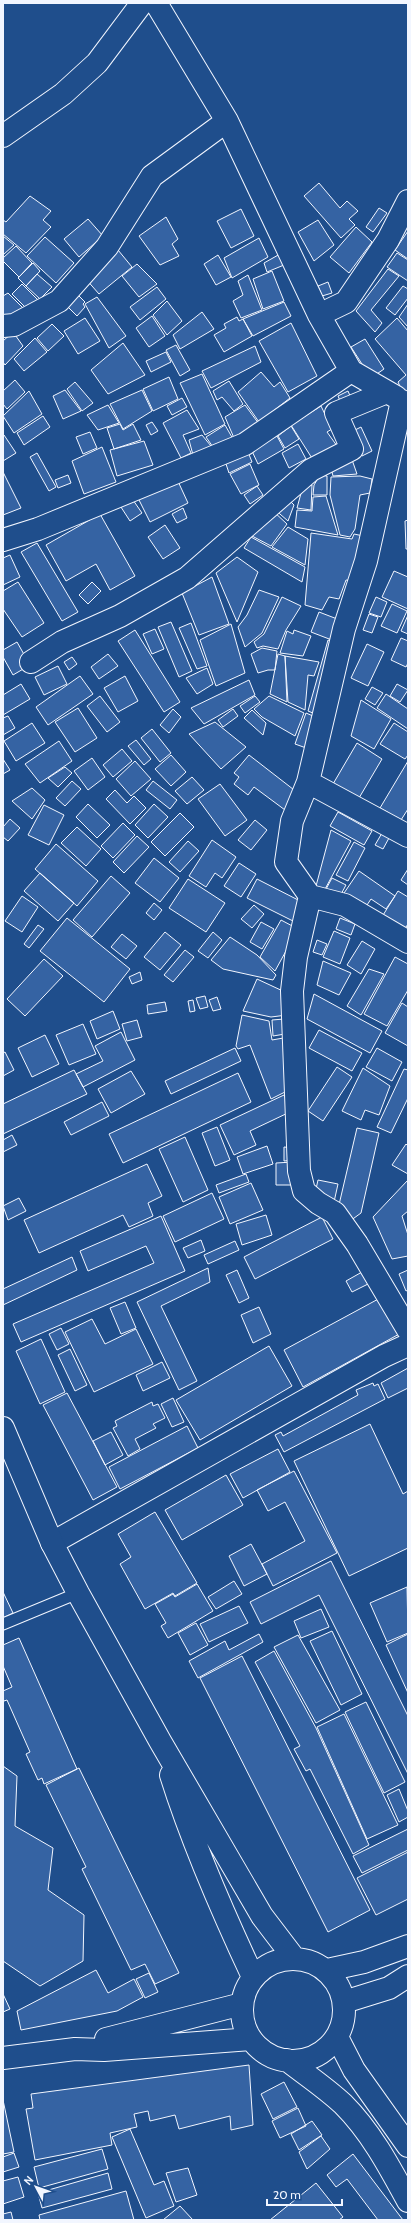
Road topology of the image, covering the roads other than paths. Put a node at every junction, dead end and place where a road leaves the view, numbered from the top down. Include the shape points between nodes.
1 (142, 3) edge
2 (156, 3) edge
3 (227, 121) junction
4 (3, 136) edge
5 (408, 200) edge
6 (319, 315) junction
7 (3, 326) edge
8 (351, 371) junction
9 (399, 398) edge
10 (3, 540) edge
11 (31, 662) dead end
12 (308, 782) junction
13 (408, 836) edge
14 (310, 896) junction
15 (408, 942) edge
16 (408, 1330) edge
17 (408, 1345) edge
18 (3, 1428) edge
19 (52, 1543) junction
20 (78, 1593) junction
21 (3, 1624) edge
22 (160, 1741) junction
23 (408, 1946) edge
24 (294, 1958) junction
25 (327, 1970) junction
26 (408, 1976) edge
27 (253, 1977) junction
28 (344, 2002) junction
29 (242, 2004) junction
30 (337, 2037) junction
31 (251, 2039) junction
32 (75, 2049) junction
33 (3, 2058) edge
34 (287, 2060) junction
35 (408, 2146) edge
36 (408, 2201) edge

1 - 4 street via 97,63 63,94
2 - 3 street
3 - 6 street
3 - 7 street via 152,176 107,247 59,301 14,325
5 - 6 street via 388,240 346,302
6 - 8 street
8 - 9 street
8 - 10 street via 245,444 38,529
9 - 11 street via 336,413 352,449 311,470 187,578 120,616 62,642
9 - 12 street via 368,553 344,629
12 - 13 street
12 - 14 street via 292,821 286,862
14 - 15 street via 345,905
14 - 16 street via 296,957 292,991 300,1171 304,1190 318,1203 335,1213 357,1244
17 - 19 street via 384,1356
18 - 19 street
19 - 20 street
20 - 21 lane
20 - 22 street
22 - 24 street via 262,1916
22 - 27 street via 184,1817 214,1894
23 - 25 street via 364,1962
24 - 25 street via 312,1961
24 - 27 street via 272,1963
25 - 28 street via 338,1984
26 - 28 street via 389,1988
27 - 29 street
28 - 30 street via 344,2020
29 - 31 street via 244,2022
29 - 32 street via 102,2039
30 - 34 street via 328,2048 316,2056
30 - 35 street via 354,2070
31 - 32 street via 104,2050
31 - 34 street via 266,2054
32 - 33 street
34 - 36 street via 343,2104 356,2119 381,2151

